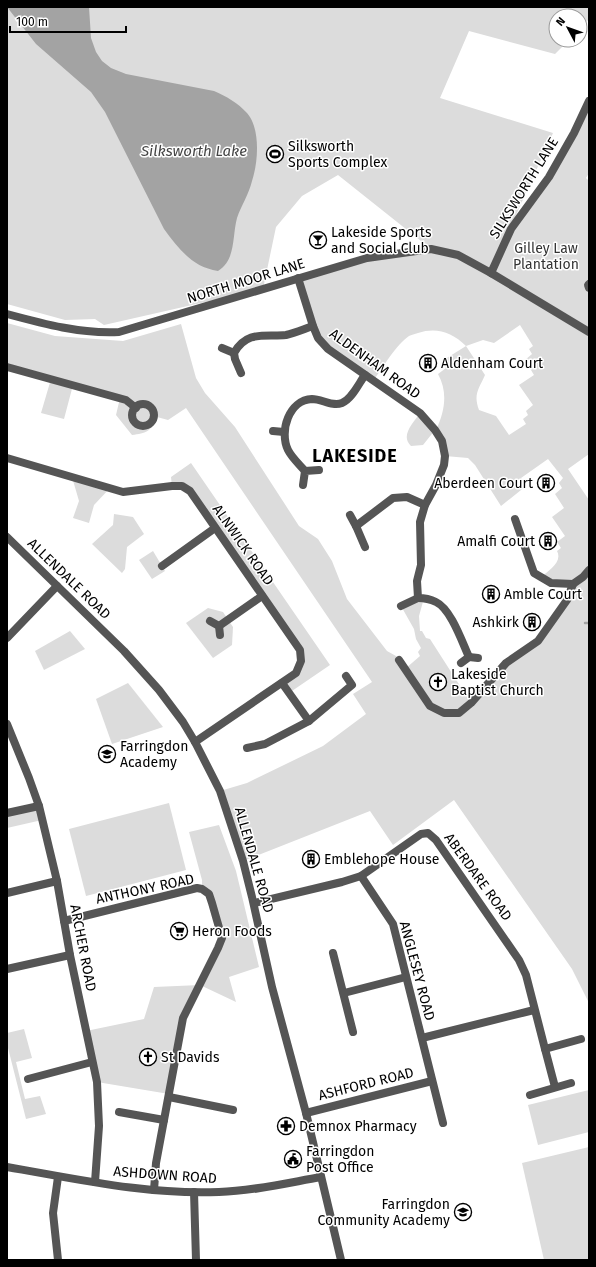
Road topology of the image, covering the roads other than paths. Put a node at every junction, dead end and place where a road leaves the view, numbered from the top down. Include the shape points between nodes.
1 (589, 101) edge
2 (491, 272) junction
3 (298, 278) junction
4 (589, 284) edge
5 (589, 288) edge
6 (7, 314) edge
7 (313, 326) junction
8 (589, 332) edge
9 (222, 348) dead end
10 (234, 353) junction
11 (7, 367) edge
12 (241, 374) dead end
13 (365, 375) junction
14 (136, 408) dead end
15 (273, 431) dead end
16 (284, 432) junction
17 (7, 458) edge
18 (319, 470) dead end
19 (305, 471) junction
20 (303, 485) dead end
21 (425, 505) junction
22 (350, 515) dead end
23 (515, 520) dead end
24 (356, 526) junction
25 (215, 528) junction
26 (7, 537) edge
27 (365, 547) dead end
28 (162, 566) dead end
29 (589, 570) edge
30 (573, 584) junction
31 (57, 586) junction
32 (262, 596) junction
33 (418, 598) junction
34 (401, 606) dead end
35 (210, 621) dead end
36 (220, 626) junction
37 (220, 635) dead end
38 (7, 638) edge
39 (469, 657) junction
40 (478, 658) dead end
41 (399, 660) dead end
42 (461, 664) dead end
43 (346, 676) dead end
44 (282, 683) junction
45 (309, 721) junction
46 (7, 724) edge
47 (195, 742) junction
48 (247, 748) dead end
49 (39, 806) junction
50 (7, 813) edge
51 (361, 876) junction
52 (56, 881) junction
53 (7, 893) edge
54 (254, 904) junction
55 (64, 920) junction
56 (333, 953) dead end
57 (70, 955) junction
58 (7, 969) edge
59 (406, 978) junction
60 (344, 993) junction
61 (534, 1010) junction
62 (353, 1032) dead end
63 (422, 1038) junction
64 (581, 1040) dead end
65 (545, 1049) junction
66 (92, 1062) junction
67 (28, 1079) dead end
68 (432, 1081) junction
69 (571, 1084) dead end
70 (555, 1088) junction
71 (530, 1095) dead end
72 (169, 1097) junction
73 (233, 1110) dead end
74 (119, 1112) dead end
75 (306, 1113) junction
76 (164, 1120) junction
77 (443, 1123) dead end
78 (7, 1167) edge
79 (58, 1176) junction
80 (321, 1177) junction
81 (94, 1182) junction
82 (154, 1190) junction
83 (194, 1192) junction
84 (58, 1260) edge
85 (196, 1260) edge
86 (341, 1260) edge

1 - 2 street, SILKSWORTH LANE via 549,177 512,229
2 - 3 street, NORTH MOOR LANE via 458,255 431,249 366,258
2 - 8 street
3 - 6 street, NORTH MOOR LANE via 119,332 59,328
3 - 7 street, ALDENHAM ROAD
4 - 5 street
7 - 10 street via 289,334 252,337 238,346
7 - 13 street, ALDENHAM ROAD via 318,338 328,349
9 - 10 street
10 - 12 street
11 - 14 street via 126,400
13 - 16 street via 343,403 333,404 313,399 301,402 287,420
13 - 21 street, ALDENHAM ROAD via 420,413 442,441 444,465
15 - 16 street
16 - 19 street via 288,450
17 - 25 street, ALNWICK ROAD via 123,492 182,486 190,491
18 - 19 street
19 - 20 street
21 - 24 street via 407,497 393,498
21 - 33 street via 420,522 421,565 417,581
22 - 24 street
23 - 30 street via 534,573 551,583
24 - 27 street
25 - 28 street
25 - 32 street, ALNWICK ROAD
26 - 31 street, ALLENDALE ROAD
29 - 30 street
30 - 41 street via 567,600 538,642 506,663 471,703 459,712 444,713 430,706
31 - 38 street
31 - 47 street, ALLENDALE ROAD via 124,651 159,690
32 - 36 street
32 - 44 street, ALNWICK ROAD via 300,650 301,661 296,673
33 - 34 street
33 - 39 street via 435,601 443,607
35 - 36 street
36 - 37 street
39 - 40 street
39 - 42 street
43 - 45 street via 352,685
44 - 45 street
44 - 47 street, ALNWICK ROAD
45 - 48 street via 265,744
46 - 49 street, ARCHER ROAD
47 - 54 street, ALLENDALE ROAD via 228,812
49 - 50 street
49 - 52 street, ARCHER ROAD
51 - 54 street, ABERDARE ROAD
51 - 59 street, ANGLESEY ROAD via 393,924
51 - 61 street, ABERDARE ROAD via 421,834 428,834 436,840 520,960
52 - 53 street
52 - 55 street, ARCHER ROAD
54 - 75 street, ALLENDALE ROAD via 272,987
55 - 57 street, ARCHER ROAD
55 - 72 street, ANTHONY ROAD via 197,888 209,894 222,938 183,1018
56 - 60 street
57 - 58 street
57 - 66 street, ARCHER ROAD
59 - 60 street
59 - 63 street, ANGLESEY ROAD
60 - 62 street
61 - 63 street
61 - 65 street, ABERDARE ROAD
63 - 68 street, ANGLESEY ROAD
64 - 65 street
65 - 70 street, ABERDARE ROAD
66 - 67 street
66 - 81 street, ARCHER ROAD via 97,1082 99,1126
68 - 75 street, ASHFORD ROAD
68 - 77 street, ANGLESEY ROAD
69 - 70 street
70 - 71 street
72 - 73 street
72 - 76 street, ANTHONY ROAD
74 - 76 street
75 - 80 street, ALLENDALE ROAD
76 - 82 street, ANTHONY ROAD
78 - 79 street, ASHDOWN ROAD
79 - 81 street, ASHDOWN ROAD
79 - 84 street via 53,1213
80 - 83 street, ASHDOWN ROAD via 264,1187
80 - 86 street, ALLENDALE ROAD
81 - 82 street, ASHDOWN ROAD
82 - 83 street, ASHDOWN ROAD
83 - 85 street

